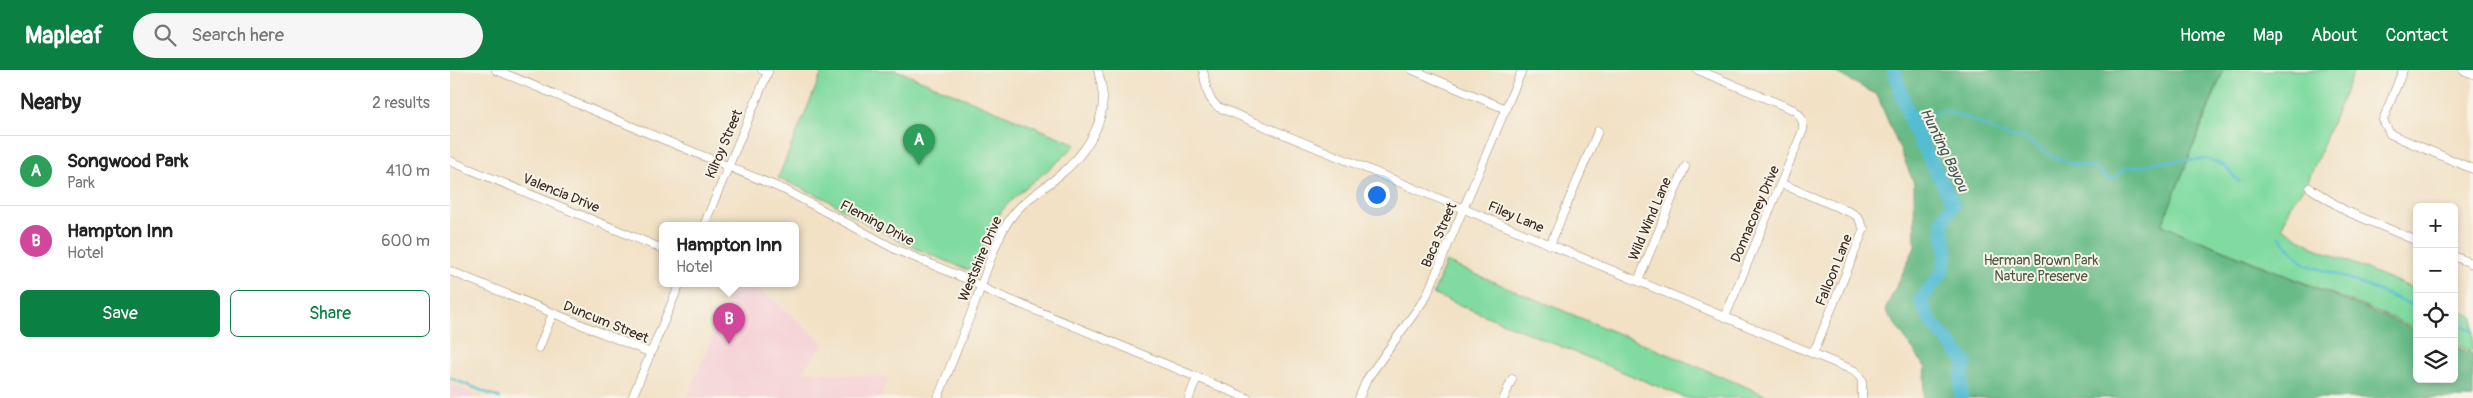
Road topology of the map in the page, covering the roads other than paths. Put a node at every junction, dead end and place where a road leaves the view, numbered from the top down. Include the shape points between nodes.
1 (496, 70) edge
2 (1098, 70) edge
3 (1204, 70) edge
4 (1413, 70) edge
5 (1522, 70) edge
6 (1698, 70) edge
7 (2403, 70) edge
8 (2463, 70) edge
9 (765, 71) edge
10 (2473, 74) edge
11 (1506, 109) junction
12 (1598, 131) dead end
13 (450, 161) edge
14 (728, 166) junction
15 (1685, 167) dead end
16 (2473, 169) edge
17 (1782, 184) junction
18 (2310, 188) dead end
19 (1463, 208) junction
20 (705, 222) edge
21 (2413, 239) edge
22 (1550, 244) junction
23 (659, 246) edge
24 (2458, 258) edge
25 (2473, 264) edge
26 (451, 274) edge
27 (1638, 281) junction
28 (981, 286) junction
29 (678, 287) edge
30 (553, 313) junction
31 (1726, 317) junction
32 (539, 348) dead end
33 (650, 353) junction
34 (1813, 354) junction
35 (1197, 377) junction
36 (1512, 379) dead end
37 (632, 398) edge
38 (938, 398) edge
39 (1189, 398) edge
40 (1247, 398) edge
41 (1359, 398) edge
42 (1504, 398) edge
43 (1862, 398) edge

1 - 14 street, Fleming Drive
2 - 28 street, Westshire Drive via 1103,96 1094,133 1073,163 1038,190 1011,217
3 - 19 street, Filey Lane via 1211,102 1218,107
4 - 11 street
5 - 11 street, Baca Street
6 - 17 street, Donnacorey Drive via 1794,110 1802,120 1803,130
7 - 16 street via 2383,120 2390,134
8 - 10 street
9 - 14 street, Kilroy Street
11 - 19 street, Baca Street
12 - 22 street
13 - 23 street, Valencia Drive
14 - 20 street, Kilroy Street
14 - 28 street, Fleming Drive via 785,190 897,250
15 - 27 street, Wild Wind Lane
17 - 31 street, Donnacorey Drive
17 - 34 street, Falloon Lane via 1852,213 1864,229
18 - 21 street via 2346,212
19 - 22 street, Filey Lane
19 - 41 street, Baca Street via 1426,297 1370,374
22 - 27 street, Filey Lane
24 - 25 street
26 - 30 street, Duncum Street
27 - 31 street, Filey Lane
28 - 35 street, Fleming Drive
28 - 38 street, Westshire Drive
29 - 33 street
30 - 32 street, Duncum Street
30 - 33 street, Duncum Street
31 - 34 street, Filey Lane
33 - 37 street
34 - 43 street, Filey Lane via 1860,375
35 - 39 street
35 - 40 street, Fleming Drive
36 - 42 street

